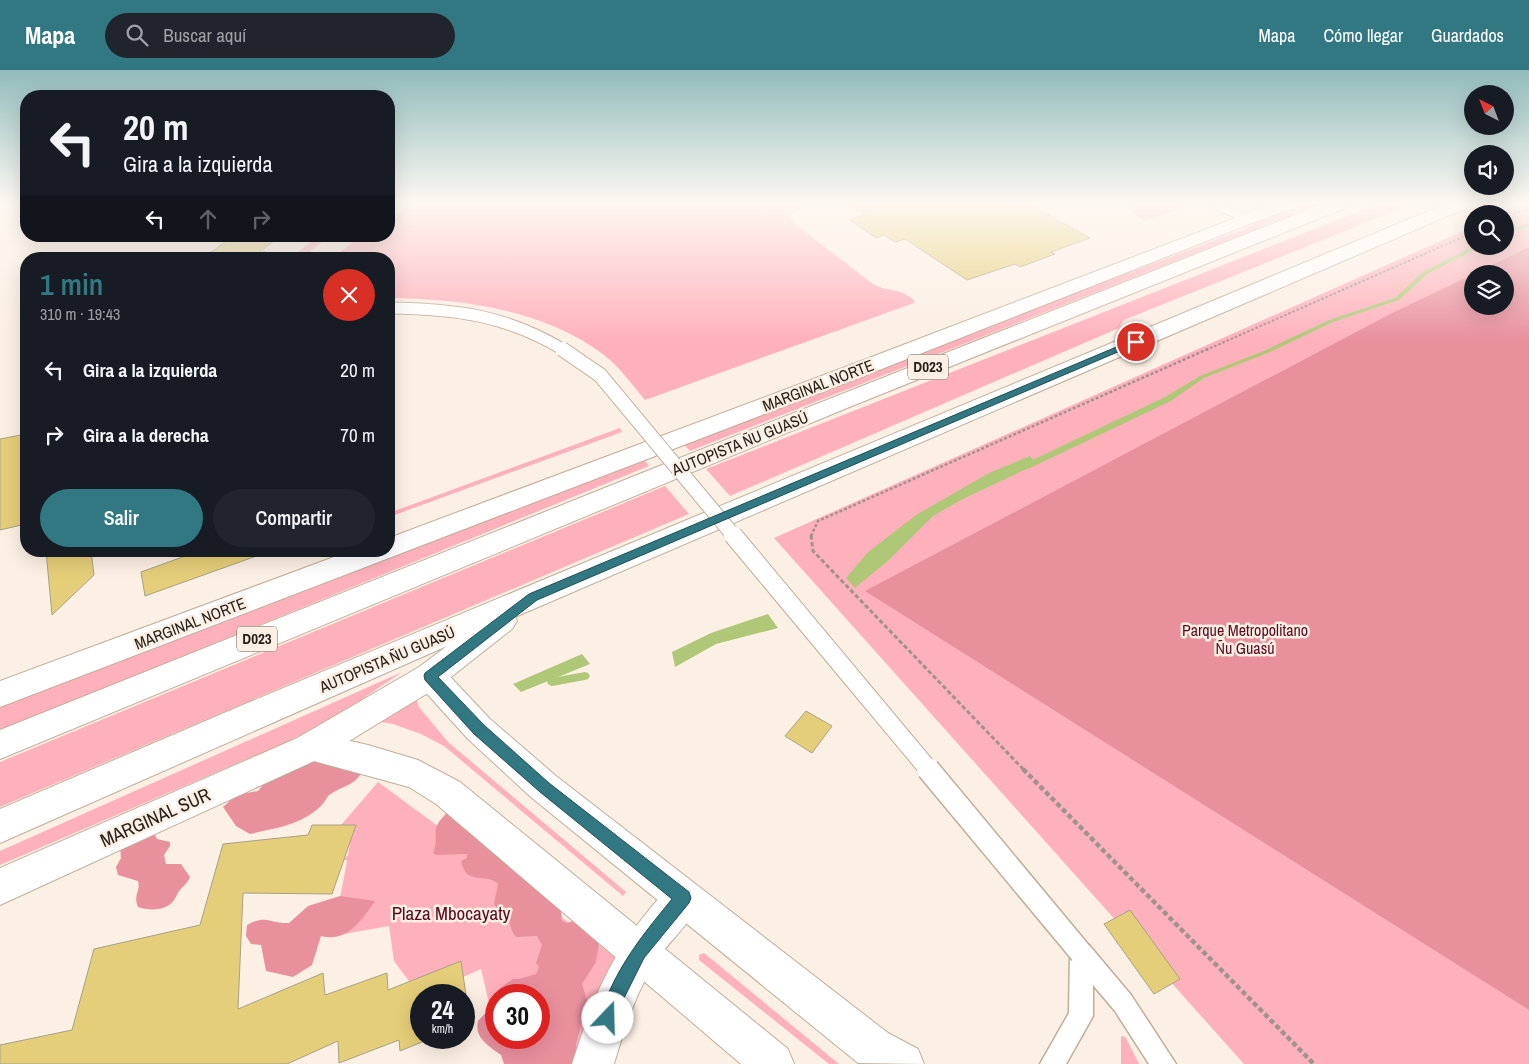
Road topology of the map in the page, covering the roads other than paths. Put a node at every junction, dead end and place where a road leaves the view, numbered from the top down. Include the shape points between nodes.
1 (1171, 248) edge
2 (1226, 248) edge
3 (1356, 248) edge
4 (395, 308) edge
5 (395, 546) edge
6 (363, 557) edge
7 (533, 597) junction
8 (430, 676) junction
9 (0, 694) edge
10 (0, 744) edge
11 (311, 746) junction
12 (0, 826) edge
13 (0, 887) edge
14 (683, 898) junction
15 (639, 952) junction
16 (1081, 953) junction
17 (593, 1064) edge
18 (773, 1064) edge
19 (903, 1064) edge
20 (1052, 1064) edge
21 (1164, 1064) edge

1 - 5 main road, MARGINAL NORTE
2 - 10 main road, AUTOPISTA ÑU GUASÚ / D023
3 - 7 main road, AUTOPISTA ÑU GUASÚ
4 - 16 lane, bridge via 473,315 508,322 544,338 600,375
6 - 9 main road, MARGINAL NORTE
7 - 8 main road, MARGINAL SUR
7 - 12 main road, AUTOPISTA ÑU GUASÚ
8 - 11 main road, MARGINAL SUR
8 - 14 main road via 479,730 537,781
11 - 13 main road, MARGINAL SUR
11 - 15 main road via 418,775 440,789
14 - 15 main road
14 - 19 main road via 873,1048
15 - 17 main road via 612,1003
15 - 18 main road
16 - 20 lane via 1082,1016
16 - 21 lane via 1123,1003

